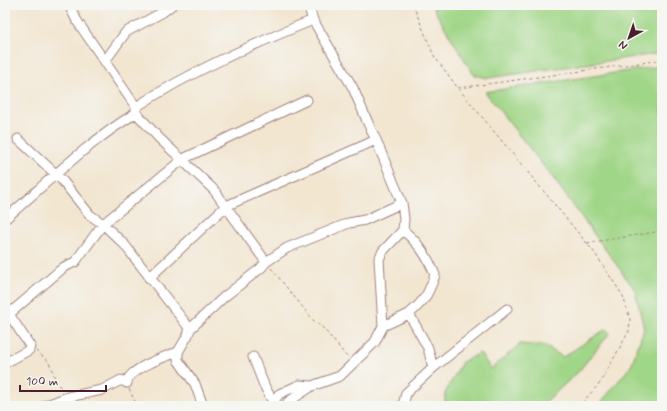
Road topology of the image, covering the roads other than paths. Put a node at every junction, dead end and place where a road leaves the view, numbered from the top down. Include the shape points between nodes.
1 (69, 5) edge
2 (172, 5) edge
3 (308, 5) edge
4 (313, 20) junction
5 (105, 61) junction
6 (307, 100) dead end
7 (136, 110) junction
8 (18, 138) dead end
9 (376, 140) junction
10 (183, 159) junction
11 (56, 175) junction
12 (402, 203) junction
13 (226, 206) junction
14 (5, 220) edge
15 (103, 224) junction
16 (403, 230) junction
17 (266, 262) junction
18 (149, 278) junction
19 (507, 309) dead end
20 (7, 312) edge
21 (409, 314) junction
22 (382, 326) junction
23 (190, 329) junction
24 (178, 352) junction
25 (253, 357) dead end
26 (5, 363) edge
27 (434, 368) junction
28 (312, 386) junction
29 (274, 404) edge
30 (44, 406) edge
31 (203, 406) edge
32 (286, 406) edge
33 (403, 406) edge

1 - 5 street
2 - 5 street via 126,32
3 - 4 street
4 - 7 street via 260,42 165,88
4 - 9 street via 353,88
5 - 7 street
6 - 10 street
7 - 10 street via 159,138
7 - 11 street
8 - 11 street
9 - 12 street
9 - 13 street
10 - 13 street
10 - 15 street
11 - 14 street
11 - 15 street via 90,215
12 - 16 street
12 - 17 street via 365,220 349,223 287,248
13 - 17 street
13 - 18 street
15 - 18 street via 124,244
15 - 20 street via 75,262 64,267
16 - 21 street via 426,254 435,275 429,292 421,304
16 - 22 street via 383,251 379,259
17 - 23 street
18 - 23 street
19 - 27 street
20 - 26 street via 30,346 29,350
21 - 22 street
21 - 27 street via 428,348
22 - 28 street via 374,342 340,376
23 - 24 street
24 - 30 street via 140,368 129,375 127,383 121,380 102,390 68,397
24 - 31 street via 178,360 195,384
25 - 29 street
27 - 33 street via 406,393
28 - 29 street via 299,385 279,394
28 - 32 street

